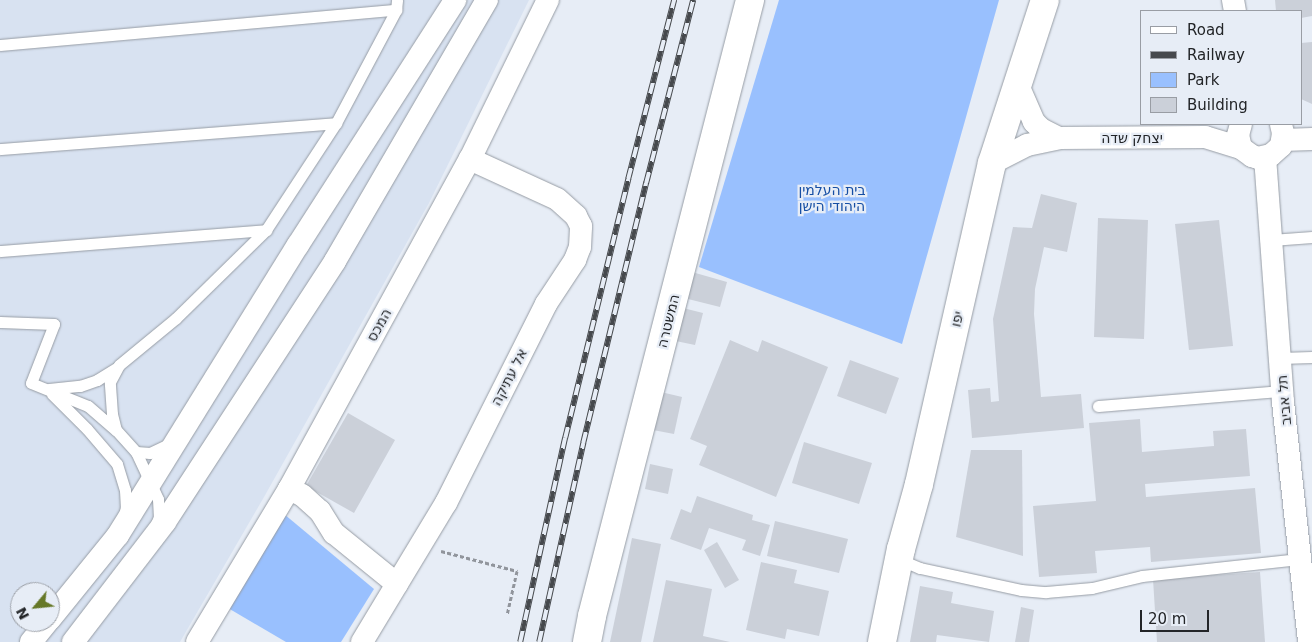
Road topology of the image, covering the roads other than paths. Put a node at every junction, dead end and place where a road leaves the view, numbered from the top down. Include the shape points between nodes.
1 (455, 0) edge
2 (487, 0) edge
3 (548, 0) edge
4 (750, 0) edge
5 (1045, 0) edge
6 (396, 5) edge
7 (0, 45) edge
8 (1018, 86) junction
9 (336, 123) junction
10 (1282, 132) edge
11 (1240, 133) edge
12 (1059, 138) junction
13 (1312, 138) edge
14 (0, 149) edge
15 (1265, 157) junction
16 (470, 159) junction
17 (992, 163) junction
18 (266, 230) junction
19 (1312, 237) edge
20 (1271, 240) junction
21 (0, 251) edge
22 (0, 322) edge
23 (1312, 357) edge
24 (1280, 358) junction
25 (120, 365) junction
26 (47, 389) junction
27 (1282, 391) junction
28 (1098, 406) dead end
29 (116, 430) junction
30 (180, 436) junction
31 (136, 452) junction
32 (151, 483) junction
33 (289, 489) junction
34 (118, 535) junction
35 (148, 544) junction
36 (901, 549) junction
37 (1299, 559) junction
38 (397, 584) junction
39 (60, 607) edge
40 (39, 632) edge
41 (31, 642) edge
42 (72, 642) edge
43 (197, 642) edge
44 (362, 642) edge
45 (587, 642) edge
46 (882, 642) edge
47 (1309, 642) edge

1 - 30 street
2 - 35 street via 335,261
3 - 16 street, המכס
4 - 45 highway, המשטרה
5 - 8 highway, יפו
6 - 7 lane
6 - 9 lane
8 - 12 street via 1034,122
8 - 17 highway, יפו
9 - 14 lane
9 - 18 lane
10 - 13 street
10 - 15 street via 1277,151
11 - 12 street, יצחק שדה via 1205,138
11 - 15 street via 1252,156
12 - 17 street, יצחק שדה via 1027,145
15 - 20 street, תל אביב
16 - 33 street, המכס
16 - 38 street, אל עתיקה via 557,199 576,216 582,226 582,235 575,260 546,304 446,503
17 - 36 highway, יפו via 919,484
18 - 21 lane
18 - 25 lane via 176,318
19 - 20 lane
20 - 24 street, תל אביב
22 - 26 lane via 54,324 31,383
23 - 24 lane
24 - 27 street, תל אביב
25 - 26 lane via 97,380 80,386
25 - 29 lane via 110,382
26 - 29 lane via 88,406
26 - 34 lane via 116,464 125,490 126,507
27 - 28 lane
27 - 37 street, תל אביב
29 - 31 lane
30 - 31 lane via 162,449 150,453
30 - 32 street
31 - 32 lane
32 - 34 street
32 - 35 lane via 158,499 159,517
33 - 38 street via 302,495 320,511 334,533
33 - 43 street, המכס
34 - 39 street
35 - 42 street
36 - 37 lane via 908,563 920,568 1021,590 1046,592 1092,588 1142,576
36 - 46 highway, יפו
37 - 47 street, תל אביב
38 - 44 street, אל עתיקה
40 - 41 street

